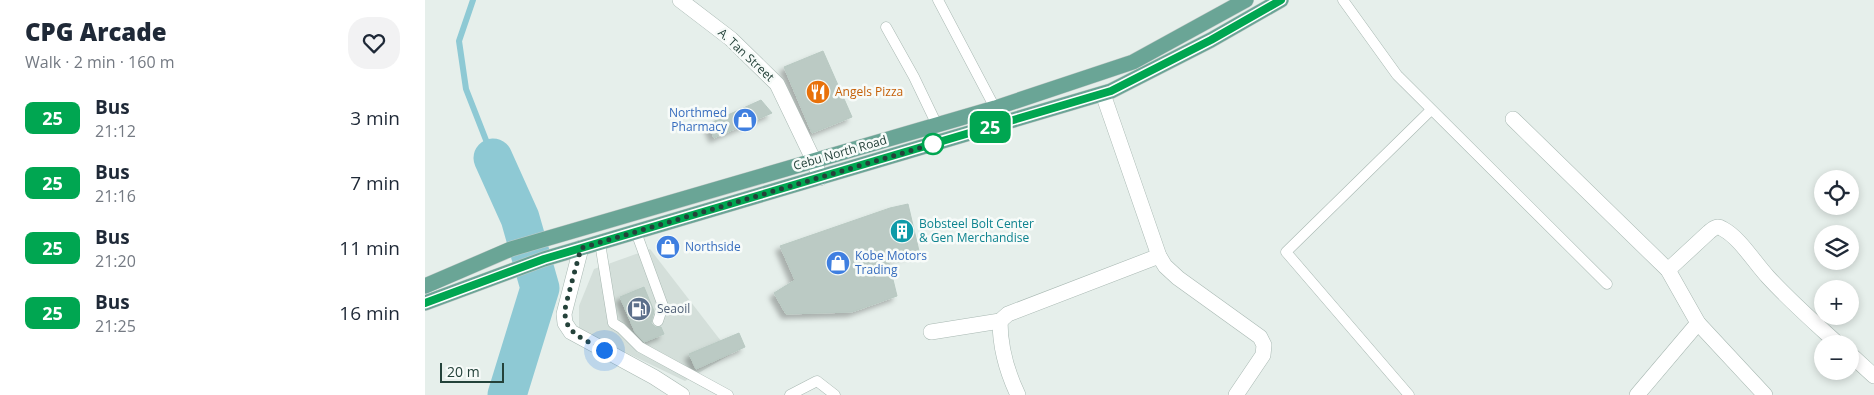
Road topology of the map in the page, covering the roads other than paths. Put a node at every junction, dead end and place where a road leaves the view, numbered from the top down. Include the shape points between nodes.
1 (938, 0) edge
2 (1247, 0) edge
3 (1281, 0) edge
4 (1343, 0) edge
5 (682, 1) edge
6 (886, 27) dead end
7 (1103, 94) junction
8 (995, 108) junction
9 (1431, 110) junction
10 (1513, 119) dead end
11 (937, 125) junction
12 (814, 161) junction
13 (820, 178) junction
14 (636, 232) junction
15 (600, 243) junction
16 (581, 248) junction
17 (1159, 256) junction
18 (1668, 270) junction
19 (1607, 284) dead end
20 (425, 286) edge
21 (425, 303) edge
22 (658, 321) dead end
23 (1000, 321) junction
24 (1698, 323) junction
25 (621, 328) junction
26 (635, 331) dead end
27 (931, 332) dead end
28 (1828, 335) edge
29 (1859, 362) edge
30 (1874, 376) edge
31 (654, 377) junction
32 (1761, 394) edge
33 (659, 395) edge
34 (682, 395) edge
35 (728, 395) edge
36 (790, 395) edge
37 (835, 395) edge
38 (1018, 395) edge
39 (1236, 395) edge
40 (1409, 395) edge
41 (1637, 395) edge

1 - 8 lane
2 - 8 main road, Cebu North Road via 1133,62
3 - 7 main road, Cebu North Road via 1211,40
4 - 9 lane via 1397,75
5 - 12 street, A. Tan Street via 731,39 777,84
6 - 11 lane
7 - 13 main road, Cebu North Road
7 - 17 street
8 - 11 main road, Cebu North Road
9 - 19 lane
9 - 40 lane via 1286,252
10 - 18 street
11 - 12 main road, Cebu North Road
12 - 13 street, A. Tan Street
12 - 20 main road, Cebu North Road via 511,249
13 - 14 main road, Cebu North Road
14 - 15 main road, Cebu North Road
14 - 22 lane via 663,306
15 - 16 main road, Cebu North Road
15 - 25 lane via 613,323
16 - 21 main road, Cebu North Road
16 - 31 street via 566,304 565,323 571,332
17 - 23 street via 1008,314
17 - 39 street via 1178,278 1260,337 1264,345 1263,355
18 - 24 street
18 - 28 street via 1709,232 1721,227
23 - 27 street
23 - 38 street via 1007,372
24 - 32 street
24 - 41 street
25 - 26 lane
25 - 35 lane via 640,347
29 - 30 street
31 - 33 street
31 - 34 street
36 - 37 lane via 817,381

